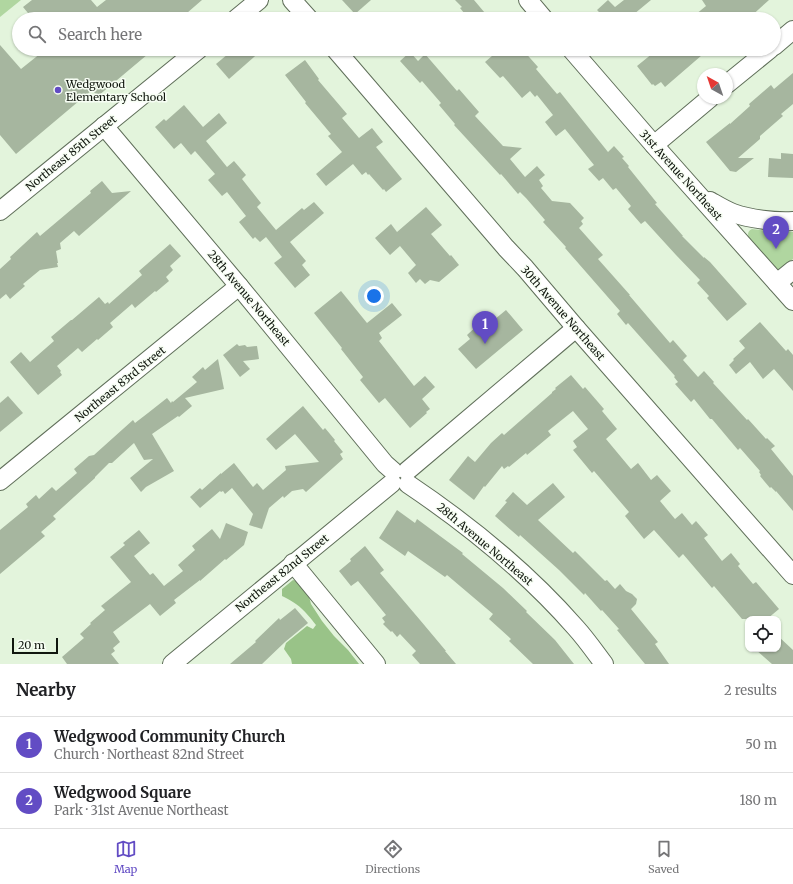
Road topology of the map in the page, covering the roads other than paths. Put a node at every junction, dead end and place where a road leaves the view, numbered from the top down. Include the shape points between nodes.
1 (259, 0) edge
2 (292, 0) edge
3 (244, 12) edge
4 (303, 12) edge
5 (793, 30) edge
6 (781, 40) edge
7 (190, 56) edge
8 (340, 56) edge
9 (576, 56) edge
10 (761, 56) edge
11 (733, 79) edge
12 (703, 104) edge
13 (104, 126) junction
14 (654, 145) junction
15 (699, 195) junction
16 (0, 211) edge
17 (793, 221) edge
18 (793, 270) edge
19 (777, 283) junction
20 (239, 286) junction
21 (793, 301) edge
22 (576, 328) junction
23 (400, 477) junction
24 (0, 481) edge
25 (293, 563) junction
26 (793, 575) edge
27 (172, 664) edge
28 (376, 664) edge
29 (604, 664) edge

1 - 3 street
2 - 4 street
5 - 6 street
7 - 13 street, Northeast 85th Street
8 - 22 street, 30th Avenue Northeast
9 - 14 street, 31st Avenue Northeast
10 - 11 street
12 - 14 street
13 - 16 street, Northeast 85th Street
13 - 20 street, 28th Avenue Northeast
14 - 15 street, 31st Avenue Northeast
15 - 17 street via 741,216
15 - 19 street, 31st Avenue Northeast
18 - 19 street
19 - 21 street, 31st Avenue Northeast
20 - 23 street, 28th Avenue Northeast via 385,464
20 - 24 street, Northeast 83rd Street
22 - 23 street, Northeast 82nd Street
22 - 26 street, 30th Avenue Northeast
23 - 25 street, Northeast 82nd Street
23 - 29 street, 28th Avenue Northeast via 455,517 543,593 577,628
25 - 27 street, Northeast 82nd Street
25 - 28 street

